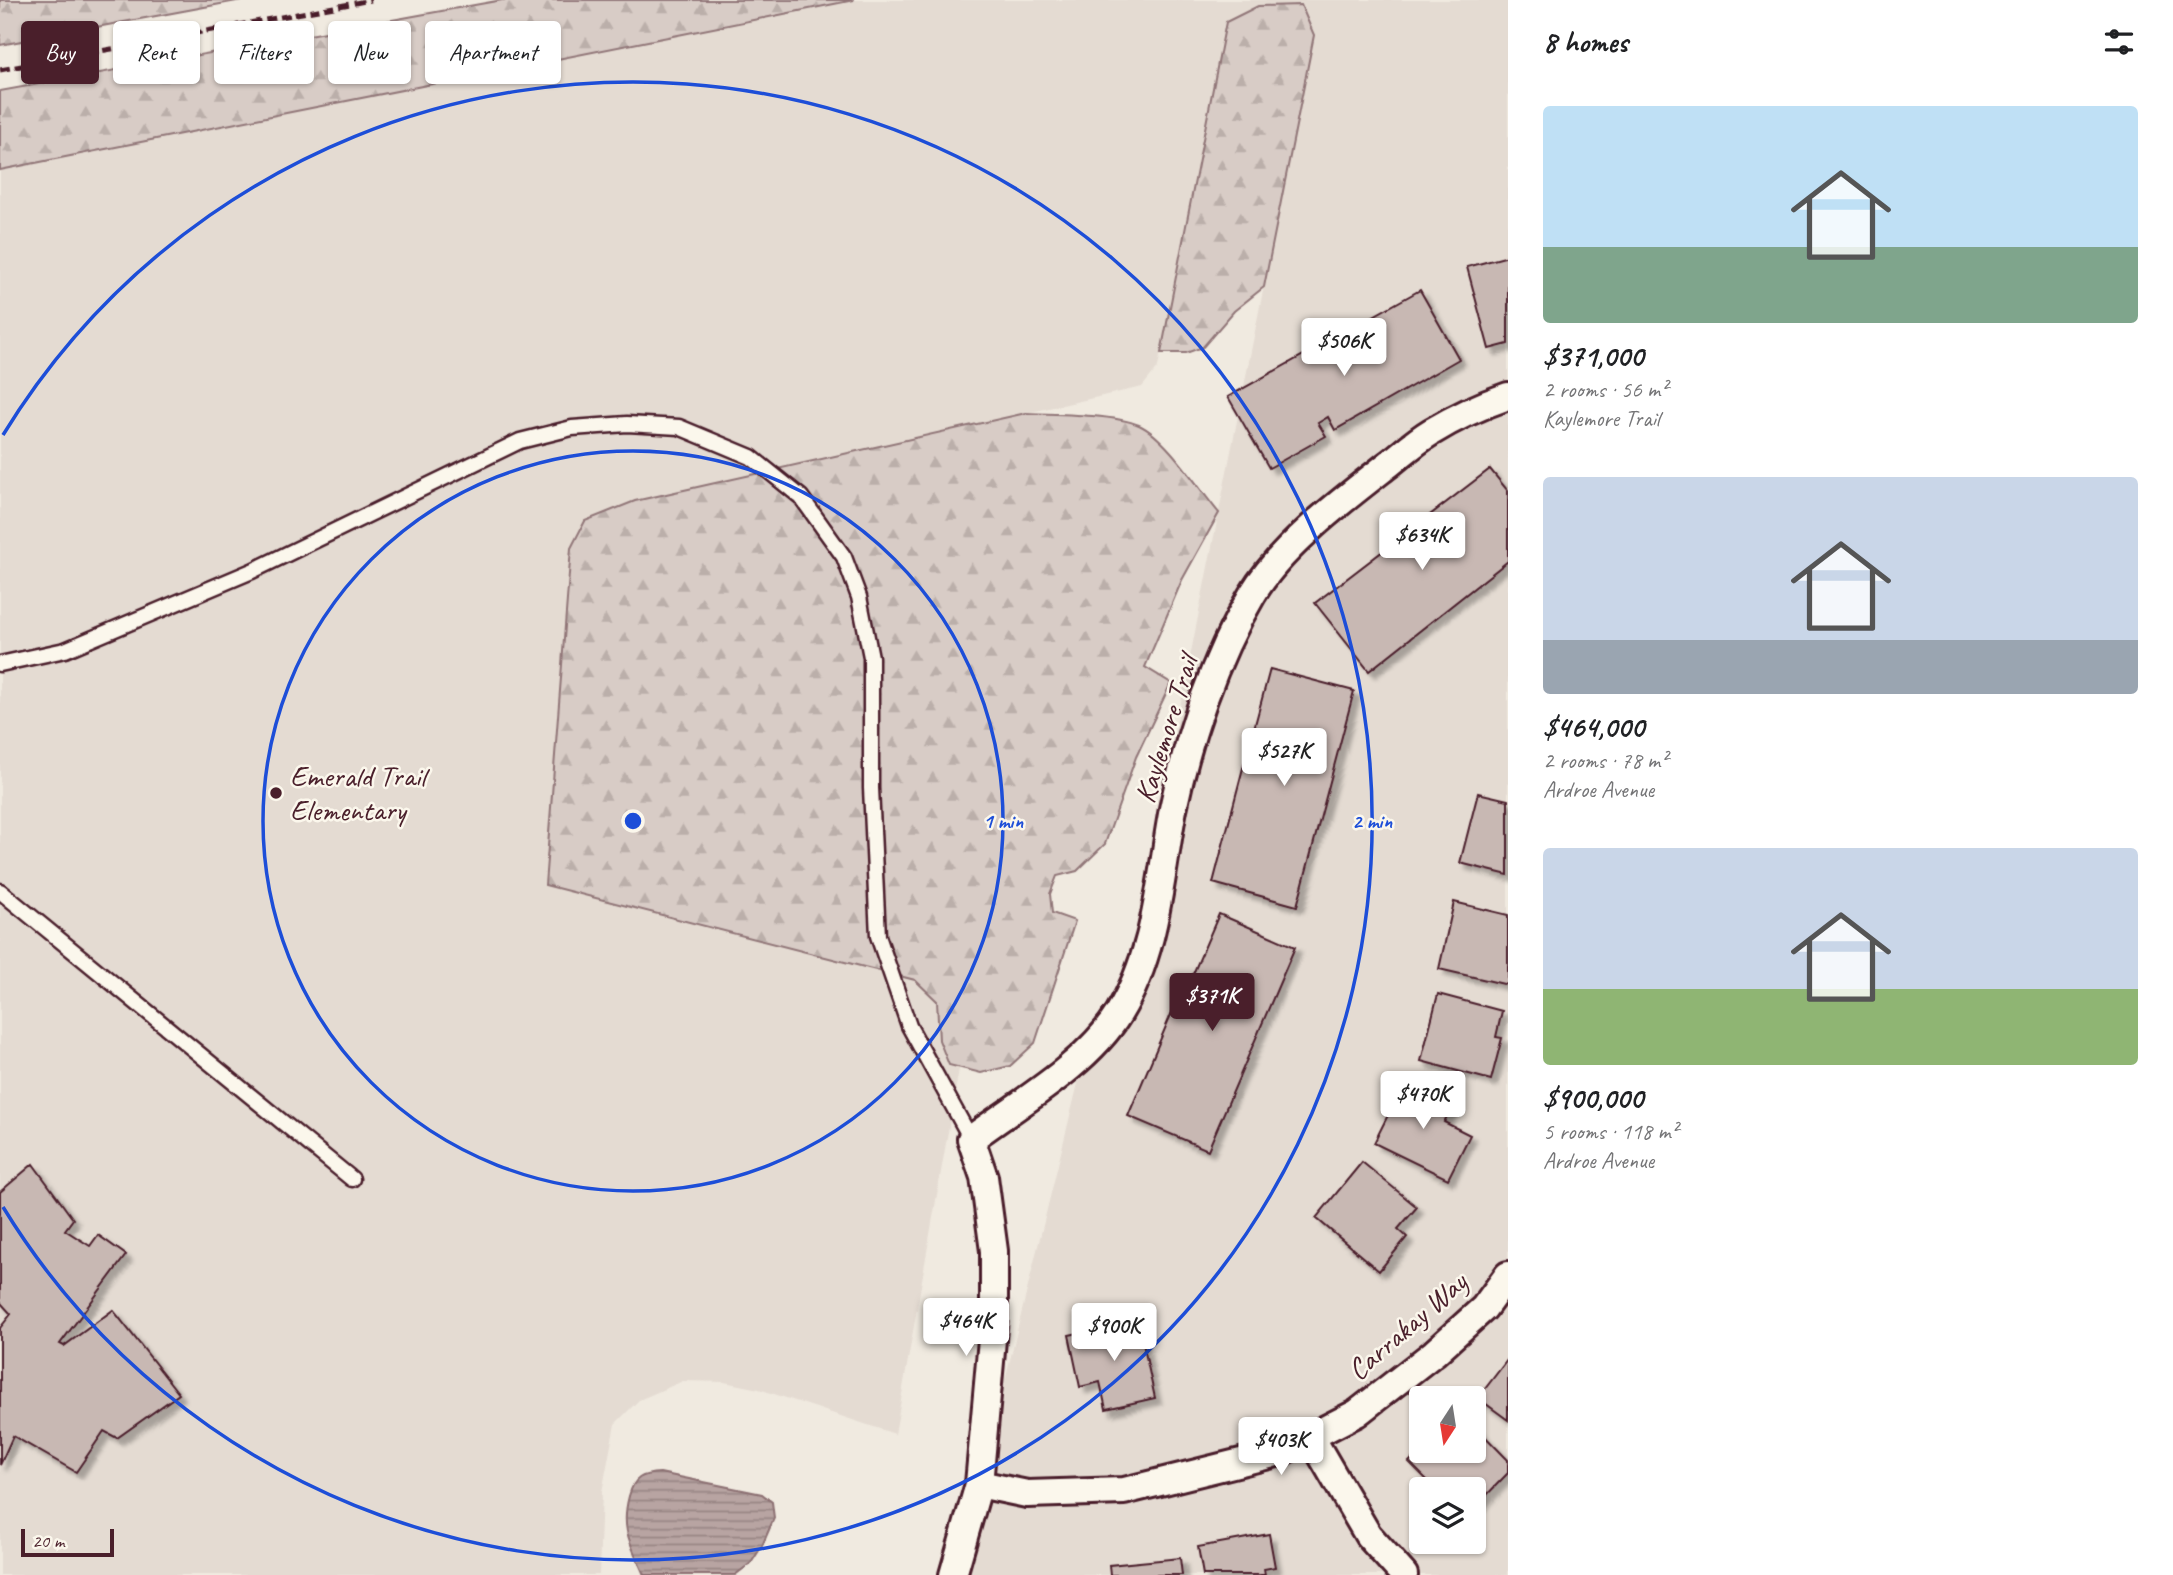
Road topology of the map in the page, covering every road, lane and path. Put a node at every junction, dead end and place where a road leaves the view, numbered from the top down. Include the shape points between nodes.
1 (1508, 396) edge
2 (0, 664) edge
3 (0, 891) edge
4 (971, 1139) junction
5 (352, 1179) dead end
6 (1508, 1275) edge
7 (1311, 1437) junction
8 (979, 1484) junction
9 (953, 1575) edge
10 (1404, 1575) edge

1 - 4 street, Kaylemore Trail via 1431,432 1345,498 1295,543 1252,594 1194,729 1173,808 1146,952 1119,1013 1085,1055
2 - 4 lane via 65,650 252,571 520,441 572,428 679,427 751,457 801,497 844,557 859,597 871,657 878,936 909,1026
3 - 5 lane
4 - 8 street via 984,1177 994,1251 994,1317
6 - 7 street, Carrakay Way via 1484,1308 1434,1353 1357,1413
7 - 8 street, Carrakay Way via 1281,1452 1124,1491 1027,1494
7 - 10 street via 1368,1535
8 - 9 street

